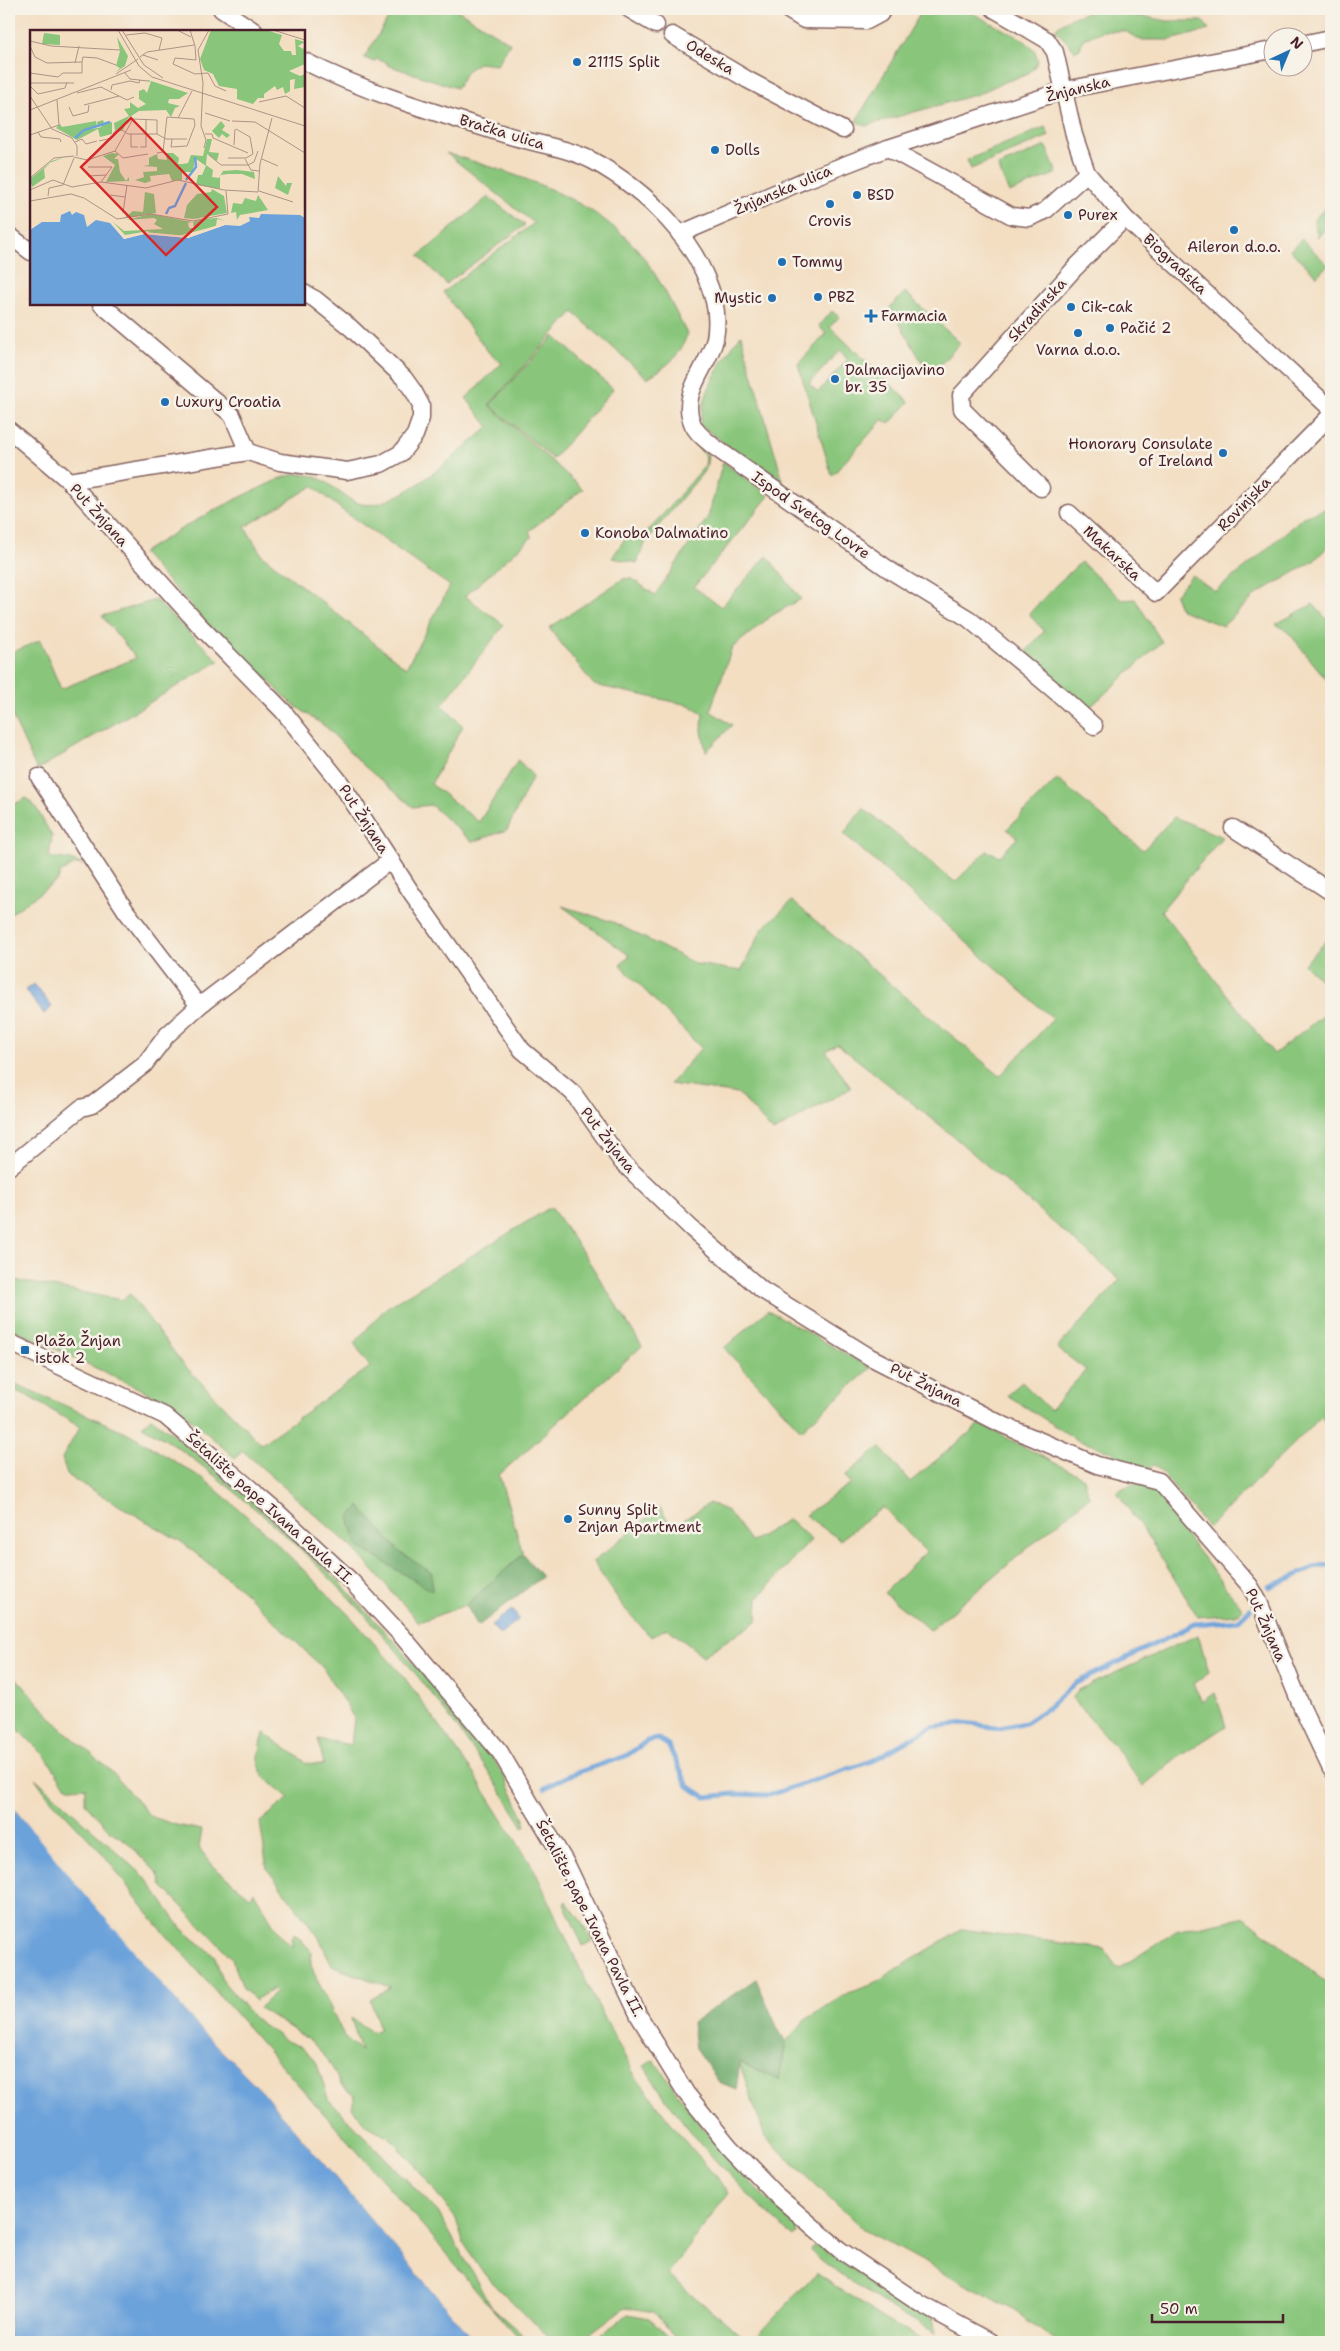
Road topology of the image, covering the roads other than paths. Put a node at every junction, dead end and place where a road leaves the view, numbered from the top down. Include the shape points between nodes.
1 (629, 9) edge
2 (786, 9) edge
3 (883, 9) edge
4 (994, 9) edge
5 (225, 10) edge
6 (656, 25) dead end
7 (253, 30) edge
8 (672, 34) dead end
9 (1331, 40) edge
10 (1312, 42) edge
11 (1262, 52) edge
12 (305, 60) edge
13 (1065, 90) junction
14 (843, 130) dead end
15 (888, 148) junction
16 (1087, 173) junction
17 (1125, 218) junction
18 (680, 234) junction
19 (9, 235) edge
20 (30, 251) edge
21 (305, 294) edge
22 (102, 305) edge
23 (1331, 409) edge
24 (1331, 415) edge
25 (9, 430) edge
26 (248, 452) junction
27 (69, 481) junction
28 (1040, 488) dead end
29 (1069, 512) dead end
30 (1156, 593) joint
31 (1094, 726) dead end
32 (39, 777) dead end
33 (1233, 828) dead end
34 (391, 860) junction
35 (1331, 892) edge
36 (199, 1006) junction
37 (9, 1167) edge
38 (9, 1342) edge
39 (1331, 1767) edge
40 (991, 2342) edge

1 - 6 street
2 - 3 street via 804,20 866,21
4 - 13 street via 1047,40 1055,52
5 - 7 street
8 - 14 street, Odeska via 748,80
9 - 10 street
11 - 13 street, Žnjanska
12 - 18 street, Bračka ulica via 394,98 592,160 640,193
13 - 15 street, Žnjanska
13 - 16 street, Biogradska via 1074,135
15 - 16 street via 1012,216 1029,218 1045,211
15 - 18 street, Žnjanska ulica
16 - 17 street, Biogradska
17 - 23 street, Biogradska
17 - 28 street, Skradinska via 1074,268 961,395 962,409
18 - 31 street, Ispod Svetog Lovre via 703,273 715,307 714,340 692,388 689,409 698,433 891,571 969,619
19 - 20 street
21 - 26 street via 351,328 404,378 421,405 421,418 415,435 401,453 382,464 347,471 280,462
22 - 26 street via 232,415
24 - 30 street, Rovinjska
25 - 27 street, Put Žnjana
26 - 27 street
27 - 34 street, Put Žnjana via 199,625 283,710 340,782
29 - 30 street, Makarska
32 - 36 street via 126,911
33 - 35 street
34 - 36 street
34 - 39 street, Put Žnjana via 522,1050 573,1093 622,1162 762,1290 870,1357 1001,1424 1097,1465 1159,1481 1250,1586
36 - 37 street via 167,1034 144,1065 92,1105 81,1108
38 - 40 street, Šetalište pape Ivana Pavla II. via 166,1416 345,1575 402,1636 500,1752 567,1865 639,2016 686,2093 729,2146 774,2193 840,2250 919,2303

